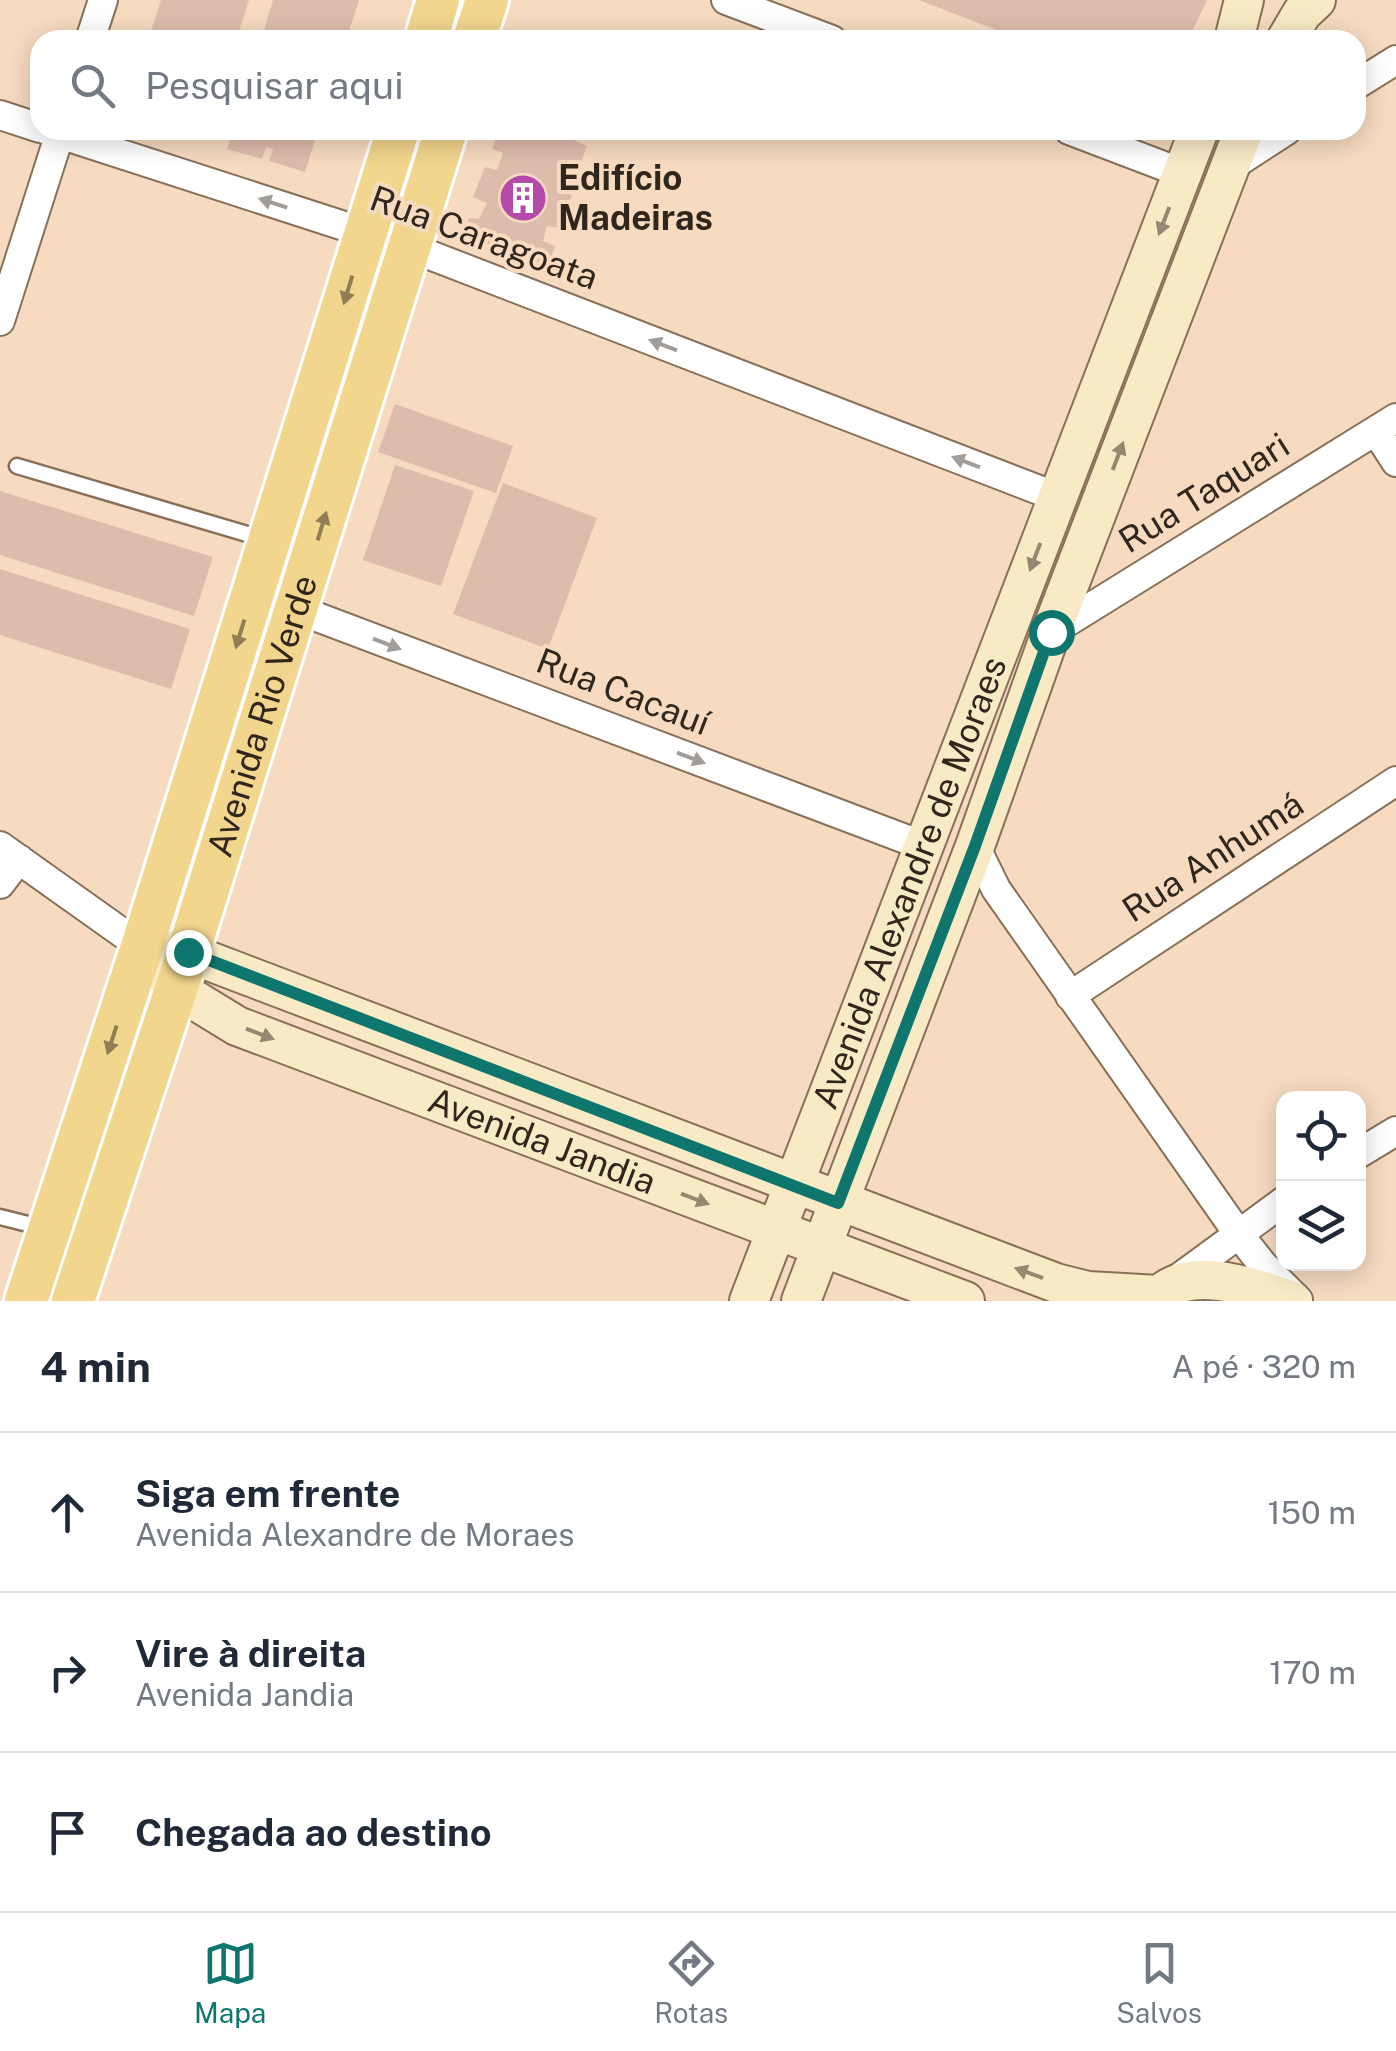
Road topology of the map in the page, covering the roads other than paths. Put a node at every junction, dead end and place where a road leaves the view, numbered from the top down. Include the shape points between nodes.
1 (102, 0) edge
2 (438, 0) edge
3 (487, 0) edge
4 (726, 0) edge
5 (1244, 0) edge
6 (1316, 0) edge
7 (93, 30) edge
8 (429, 30) edge
9 (477, 30) edge
10 (806, 30) edge
11 (1236, 30) edge
12 (1292, 30) edge
13 (1396, 60) edge
14 (1366, 80) edge
15 (0, 115) edge
16 (30, 124) edge
17 (49, 140) edge
18 (82, 140) edge
19 (395, 140) edge
20 (443, 140) edge
21 (1096, 140) edge
22 (1195, 140) edge
23 (1240, 140) edge
24 (1272, 140) edge
25 (1230, 167) junction
26 (1182, 173) junction
27 (366, 233) junction
28 (409, 247) junction
29 (0, 321) edge
30 (1386, 424) edge
31 (1396, 462) edge
32 (17, 466) dead end
33 (1058, 497) junction
34 (270, 540) junction
35 (296, 609) junction
36 (1051, 632) junction
37 (1396, 781) edge
38 (924, 846) junction
39 (975, 846) junction
40 (9, 852) edge
41 (0, 884) edge
42 (142, 947) junction
43 (181, 970) junction
44 (1070, 996) junction
45 (1396, 1131) edge
46 (1366, 1149) edge
47 (793, 1185) junction
48 (838, 1203) junction
49 (1276, 1206) edge
50 (0, 1217) edge
51 (50, 1230) junction
52 (776, 1230) junction
53 (1238, 1232) junction
54 (822, 1246) junction
55 (1161, 1294) edge
56 (26, 1301) edge
57 (74, 1301) edge
58 (749, 1301) edge
59 (800, 1301) edge
60 (966, 1301) edge
61 (1295, 1301) edge

1 - 7 street
2 - 8 main road
3 - 9 main road
4 - 10 street
5 - 11 main road
6 - 12 main road
13 - 14 street
15 - 16 street, Rua Caragoata
17 - 29 street
27 -> 18 street, Rua Caragoata
19 - 27 main road, Avenida Rio Verde
20 - 28 main road, Avenida Rio Verde
21 - 26 street
22 - 26 main road, Avenida Alexandre de Moraes
23 - 25 main road, Avenida Alexandre de Moraes
24 - 25 street
36 -> 25 main road, Avenida Alexandre de Moraes
26 -> 33 main road, Avenida Alexandre de Moraes
27 - 28 street, Rua Caragoata
27 -> 34 main road, Avenida Rio Verde
33 -> 28 street, Rua Caragoata
35 -> 28 main road, Avenida Rio Verde
30 - 31 street
30 - 36 street, Rua Taquari
32 - 34 lane
33 -> 38 main road, Avenida Alexandre de Moraes
34 -> 42 main road, Avenida Rio Verde
35 -> 38 street, Rua Cacauí
35 - 43 main road, Avenida Rio Verde
36 - 39 main road, Avenida Alexandre de Moraes
37 - 44 street, Rua Anhumá
38 - 47 main road, Avenida Alexandre de Moraes
39 - 44 street
39 - 48 main road, Avenida Alexandre de Moraes
40 - 41 street
40 - 42 street, Avenida Jandia
42 - 43 main road, Avenida Jandia
42 -> 51 main road, Avenida Rio Verde
43 - 47 main road, Avenida Jandia
43 -> 52 main road, Avenida Jandia via 237,1026
43 - 57 main road, Avenida Rio Verde
44 - 53 street
45 - 46 street
47 - 48 main road, Avenida Jandia
47 - 52 main road, Avenida Alexandre de Moraes
48 - 54 main road, Avenida Alexandre de Moraes
55 -> 48 main road, Avenida Jandia via 1056,1283
49 - 53 street
50 - 51 lane
51 - 56 main road, Avenida Rio Verde
52 - 54 main road, Avenida Jandia
52 - 58 main road, Avenida Alexandre de Moraes
53 - 55 street
53 - 61 street
54 - 59 main road, Avenida Alexandre de Moraes
54 - 60 main road, Avenida Jandia
55 - 61 main road, Avenida Jandia via 1214,1280

